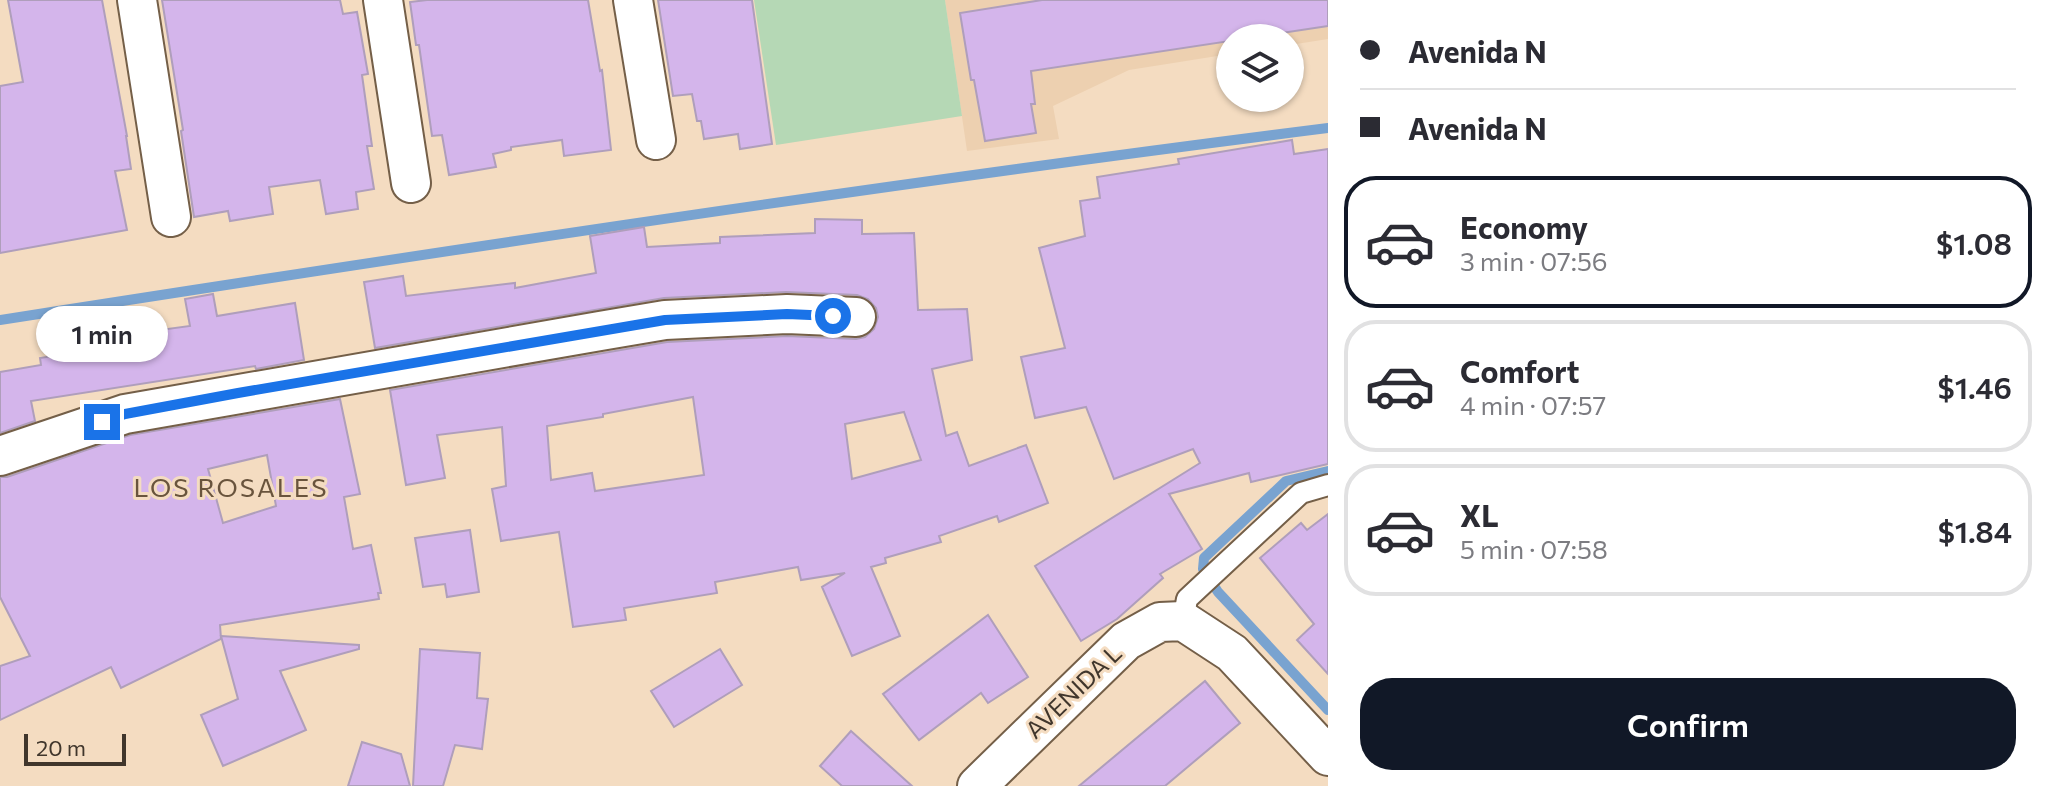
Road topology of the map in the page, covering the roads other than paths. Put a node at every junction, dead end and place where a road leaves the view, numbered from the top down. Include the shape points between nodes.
1 (137, 0) edge
2 (383, 0) edge
3 (633, 0) edge
4 (656, 140) dead end
5 (411, 183) dead end
6 (171, 217) dead end
7 (856, 317) dead end
8 (0, 456) edge
9 (1328, 485) edge
10 (1183, 621) junction
11 (1328, 756) edge
12 (977, 786) edge

1 - 6 street
2 - 5 street
3 - 4 street
7 - 8 street via 787,314 639,324 125,414
9 - 10 lane via 1301,493 1187,599
10 - 11 street via 1232,653
10 - 12 street, AVENIDA L via 1160,622 1126,641

